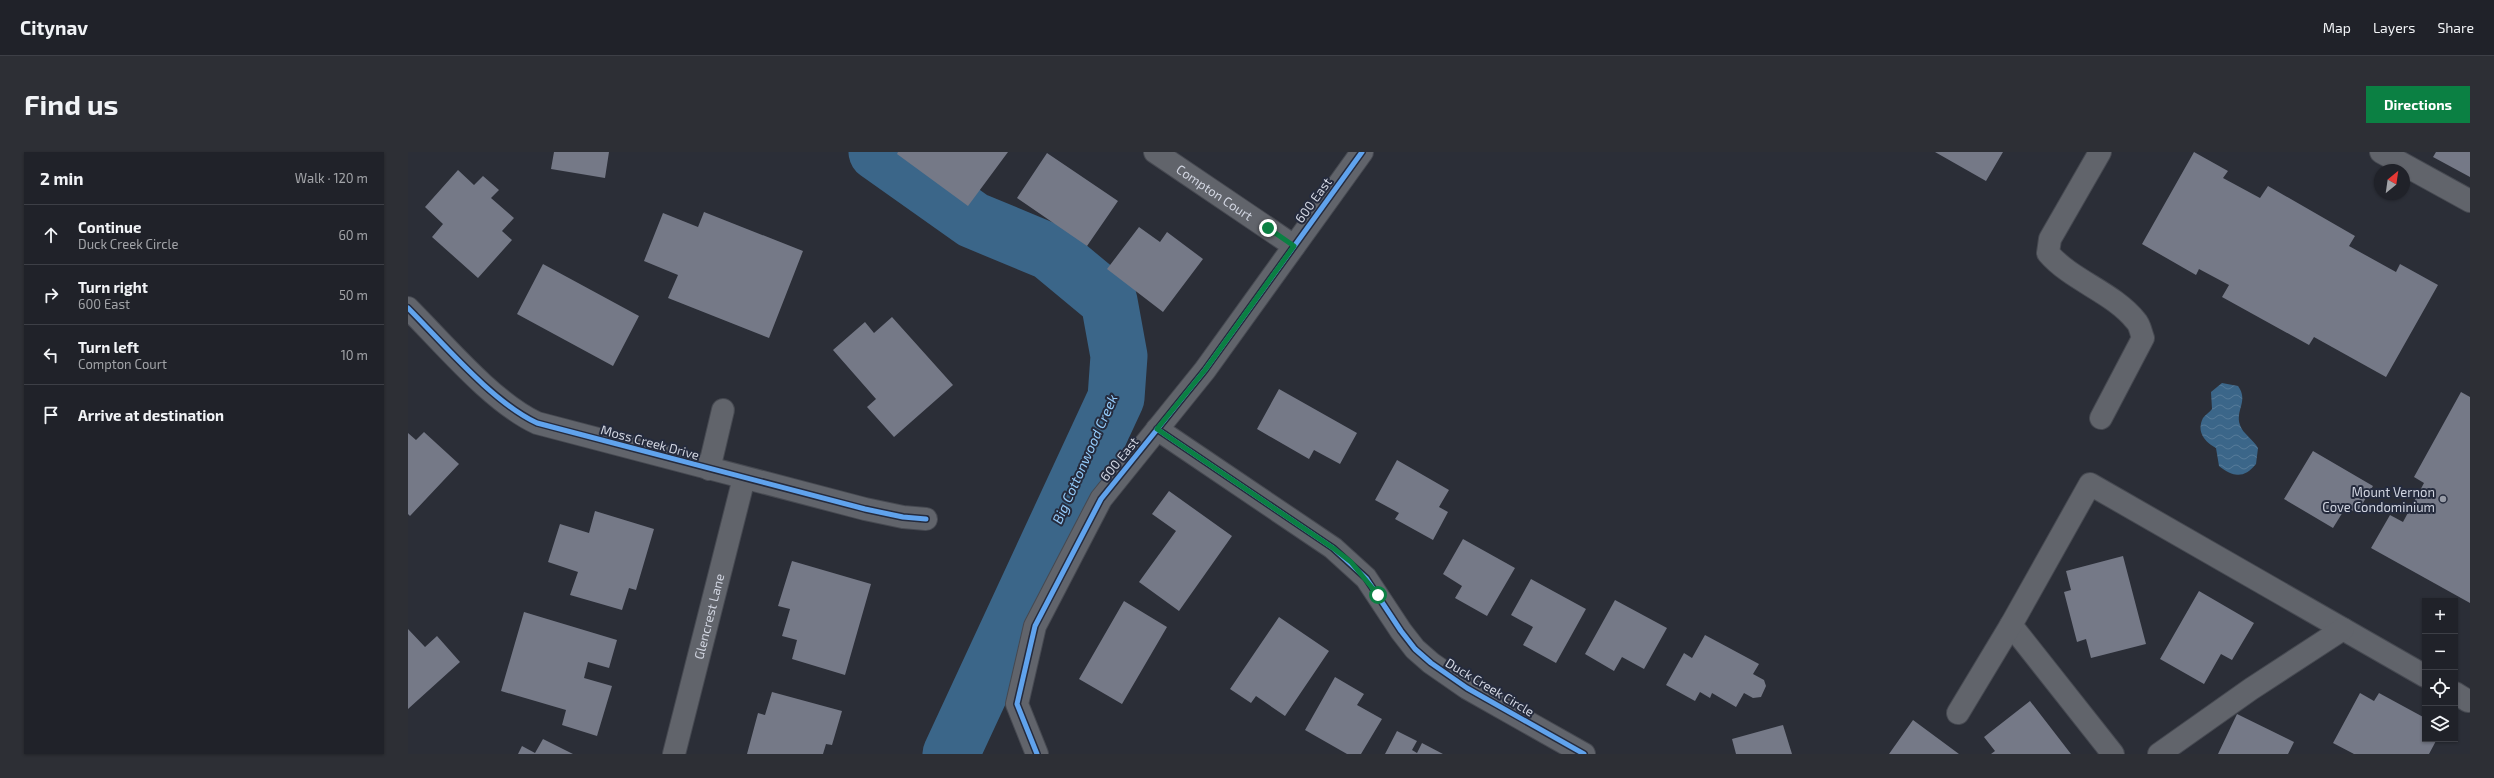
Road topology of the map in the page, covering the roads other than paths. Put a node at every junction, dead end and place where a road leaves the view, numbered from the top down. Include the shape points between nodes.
1 (1155, 152) edge
2 (1362, 152) edge
3 (2100, 152) edge
4 (2381, 152) edge
5 (2470, 201) edge
6 (1294, 246) junction
7 (408, 308) edge
8 (723, 410) dead end
9 (2101, 418) dead end
10 (1157, 429) junction
11 (709, 469) junction
12 (744, 478) junction
13 (926, 519) dead end
14 (2011, 625) junction
15 (2343, 629) junction
16 (2422, 674) edge
17 (1958, 713) dead end
18 (674, 754) edge
19 (1037, 754) edge
20 (1584, 754) edge
21 (2113, 754) edge
22 (2159, 754) edge

1 - 6 street, Compton Court
2 - 6 street, 600 East
3 - 9 street via 2050,239 2048,253 2058,265 2123,308 2137,322 2143,338
4 - 5 street
6 - 10 street, 600 East via 1205,370
7 - 11 street, Moss Creek Drive via 494,394 523,416 550,427
8 - 11 street, Moss Creek Drive
10 - 19 street, 600 East via 1100,499 1035,626 1017,704
10 - 20 street, Duck Creek Circle via 1351,562 1366,578 1415,649 1448,677
11 - 12 street, Moss Creek Drive
12 - 13 street, Moss Creek Drive via 886,514
12 - 18 street, Glencrest Lane
14 - 15 street via 2090,484
14 - 17 street
14 - 21 street
15 - 16 street
15 - 22 street via 2251,689

